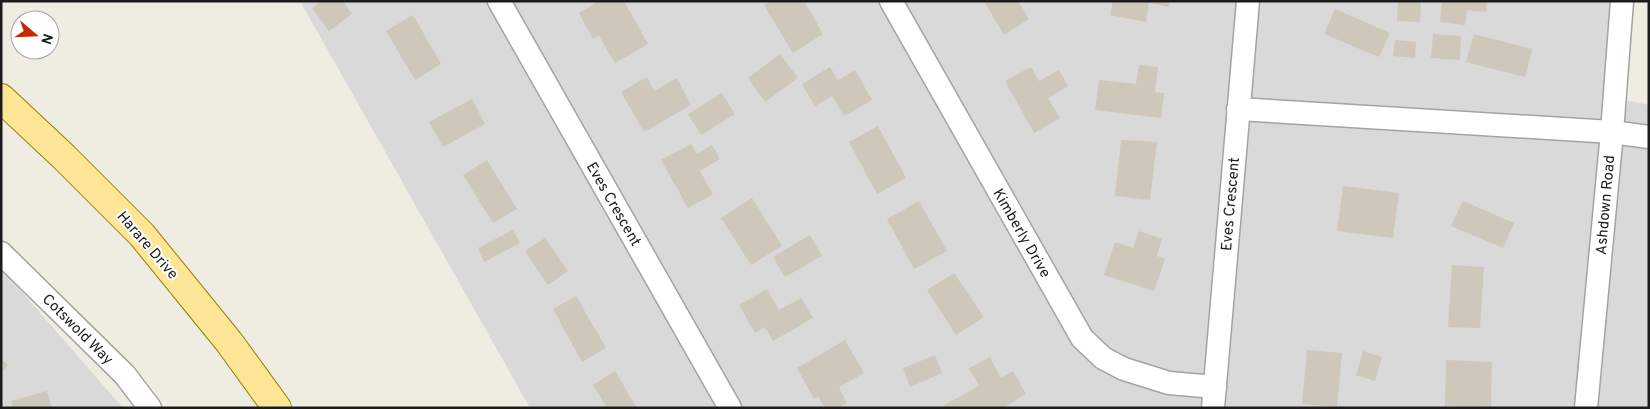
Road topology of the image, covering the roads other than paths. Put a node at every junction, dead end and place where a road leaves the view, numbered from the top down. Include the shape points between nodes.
1 (498, 1) edge
2 (891, 1) edge
3 (1248, 1) edge
4 (1622, 1) edge
5 (1, 98) edge
6 (1238, 109) junction
7 (1612, 132) junction
8 (1649, 137) edge
9 (1, 253) edge
10 (1214, 397) edge
11 (150, 408) edge
12 (277, 408) edge
13 (730, 408) edge
14 (1586, 408) edge

1 - 13 street, Eves Crescent
2 - 10 street, Kimberly Drive via 1082,338 1103,358 1124,369
3 - 6 street, Eves Crescent
4 - 7 street, Ashdown Road
5 - 12 main road, Harare Drive via 142,235 229,342
6 - 7 street
6 - 10 street, Eves Crescent
7 - 8 street
7 - 14 street, Ashdown Road
9 - 11 street, Cotswold Way via 124,375

